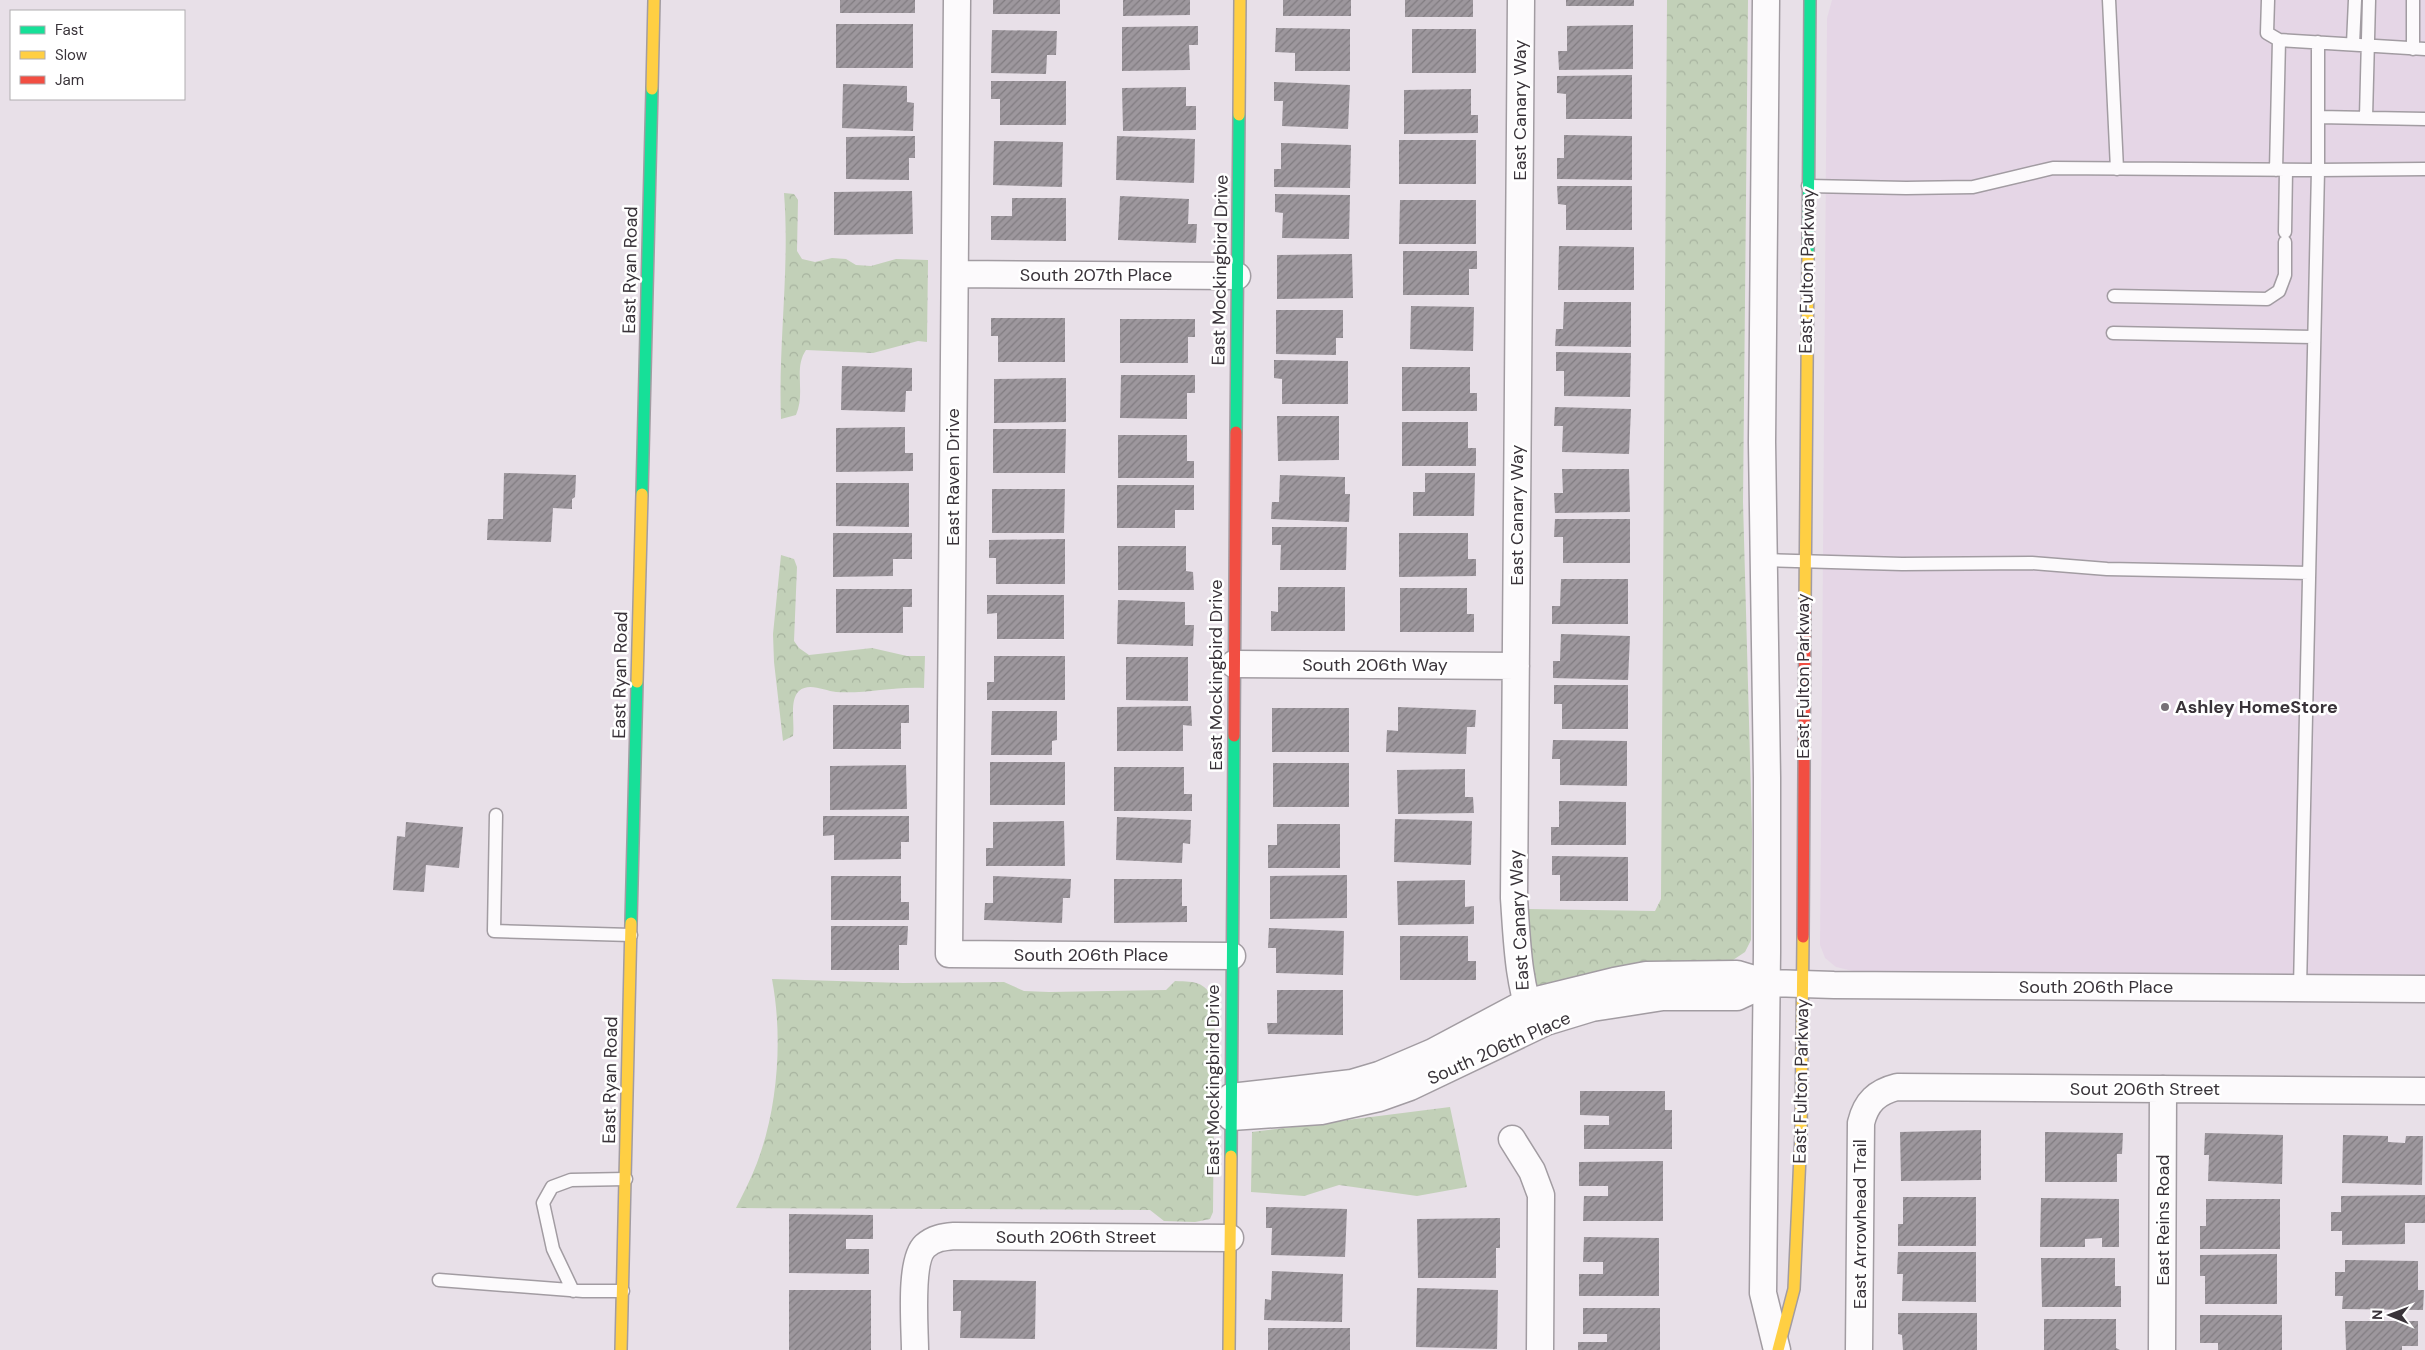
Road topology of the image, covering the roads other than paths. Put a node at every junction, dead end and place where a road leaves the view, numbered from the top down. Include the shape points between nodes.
1 (654, 0) edge
2 (957, 0) edge
3 (1240, 0) edge
4 (1521, 0) edge
5 (1766, 0) edge
6 (1810, 0) edge
7 (2110, 0) edge
8 (2268, 0) edge
9 (2354, 0) edge
10 (2369, 0) edge
11 (2412, 0) edge
12 (2279, 40) junction
13 (2318, 42) junction
14 (2353, 44) junction
15 (2368, 45) junction
16 (2419, 49) edge
17 (2318, 117) junction
18 (2366, 118) junction
19 (2425, 119) edge
20 (2117, 169) junction
21 (2425, 169) edge
22 (2281, 170) junction
23 (2318, 170) junction
24 (1808, 186) junction
25 (955, 274) junction
26 (1237, 276) junction
27 (2114, 296) dead end
28 (2113, 333) dead end
29 (2313, 336) junction
30 (1764, 560) junction
31 (1804, 561) junction
32 (2309, 573) junction
33 (1234, 664) junction
34 (1516, 666) junction
35 (496, 815) dead end
36 (631, 934) junction
37 (950, 954) joint
38 (1232, 956) junction
39 (1767, 983) junction
40 (1802, 983) junction
41 (2300, 988) junction
42 (2425, 989) edge
43 (1525, 1003) junction
44 (1535, 1027) junction
45 (2164, 1089) junction
46 (2425, 1091) edge
47 (1870, 1101) joint
48 (1230, 1107) junction
49 (1512, 1139) dead end
50 (626, 1179) junction
51 (1230, 1238) junction
52 (439, 1280) dead end
53 (573, 1291) junction
54 (623, 1291) junction
55 (622, 1350) edge
56 (915, 1350) edge
57 (1229, 1350) edge
58 (1540, 1350) edge
59 (1778, 1350) edge
60 (1859, 1350) edge
61 (2162, 1350) edge

1 - 36 street, East Ryan Road
2 - 25 street, East Raven Drive
3 - 26 street, East Mockingbird Drive
4 - 34 street, East Canary Way
5 - 30 street, East Fulton Parkway
6 - 24 street, East Fulton Parkway
7 - 20 lane
8 - 12 lane via 2267,34
9 - 14 lane
10 - 15 lane
11 - 16 lane
12 - 13 lane
12 - 22 lane
13 - 14 lane
13 - 17 lane
14 - 15 lane
15 - 16 lane
15 - 18 lane
17 - 18 lane
17 - 23 lane
18 - 19 lane
20 - 22 lane
20 - 24 lane via 2053,168 1974,187
21 - 23 lane
22 - 23 lane
22 - 27 lane via 2285,275 2279,291 2267,299
23 - 29 lane
24 - 31 street, East Fulton Parkway
25 - 26 street, South 207th Place
25 - 37 street, East Raven Drive
26 - 33 street, East Mockingbird Drive
28 - 29 lane
29 - 32 lane
30 - 31 lane
30 - 39 street, East Fulton Parkway
31 - 32 lane via 2032,563 2107,569
31 - 40 street, East Fulton Parkway
32 - 41 lane
33 - 34 street, South 206th Way
33 - 38 street, East Mockingbird Drive
34 - 43 street, East Canary Way via 1514,898
35 - 36 lane via 494,931
36 - 50 street, East Ryan Road
37 - 38 street, South 206th Place
38 - 48 street, East Mockingbird Drive
39 - 40 street, South 206th Place
39 - 43 street, South 206th Place via 1737,974 1646,975 1587,986
39 - 44 street, South 206th Place via 1737,997 1663,997 1592,1008
39 - 59 street, East Fulton Parkway via 1763,1293
40 - 41 street, South 206th Place
40 - 59 street, East Fulton Parkway via 1801,1133 1794,1289
41 - 42 street, South 206th Place
43 - 44 street, East Canary Way
43 - 48 street, South 206th Place via 1433,1052 1379,1075
44 - 48 street, South 206th Place via 1410,1087 1379,1098 1321,1112
45 - 46 street, Sout 206th Street
45 - 47 street, Sout 206th Street via 1897,1087 1885,1090
45 - 61 street, East Reins Road
47 - 60 street, East Arrowhead Trail via 1861,1123
48 - 51 street, East Mockingbird Drive
49 - 58 street via 1532,1171 1541,1195
50 - 53 lane via 571,1180 552,1187 543,1203 553,1249
50 - 54 street, East Ryan Road
51 - 56 street, South 206th Street via 937,1238 925,1246 917,1260
51 - 57 street, East Mockingbird Drive
52 - 53 lane
53 - 54 lane
54 - 55 street, East Ryan Road

